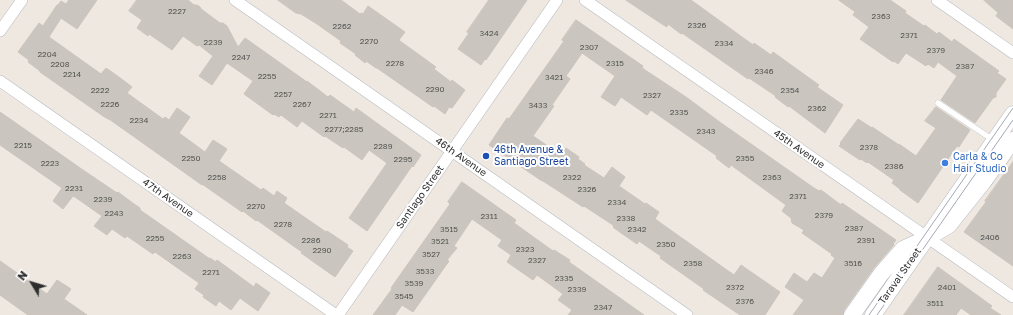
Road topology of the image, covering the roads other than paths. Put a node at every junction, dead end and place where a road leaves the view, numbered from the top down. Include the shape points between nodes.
1 (22, 0) edge
2 (235, 0) edge
3 (557, 0) edge
4 (585, 0) edge
5 (937, 0) edge
6 (0, 31) edge
7 (1013, 53) edge
8 (0, 81) edge
9 (938, 103) dead end
10 (1013, 114) edge
11 (1013, 140) edge
12 (994, 142) junction
13 (452, 151) junction
14 (927, 238) junction
15 (1013, 297) edge
16 (337, 315) edge
17 (687, 315) edge
18 (852, 315) edge
19 (873, 315) edge

1 - 6 street
2 - 13 street, 46th Avenue
3 - 13 street, Santiago Street
4 - 14 street, 45th Avenue
5 - 7 street
8 - 16 street, 47th Avenue
9 - 12 lane
10 - 12 street, Taraval Street
11 - 14 street, Taraval Street via 984,182 949,225
12 - 14 street, Taraval Street
13 - 16 street, Santiago Street
13 - 17 street, 46th Avenue
14 - 15 street, 45th Avenue
14 - 18 street, Taraval Street via 902,249
14 - 19 street, Taraval Street

